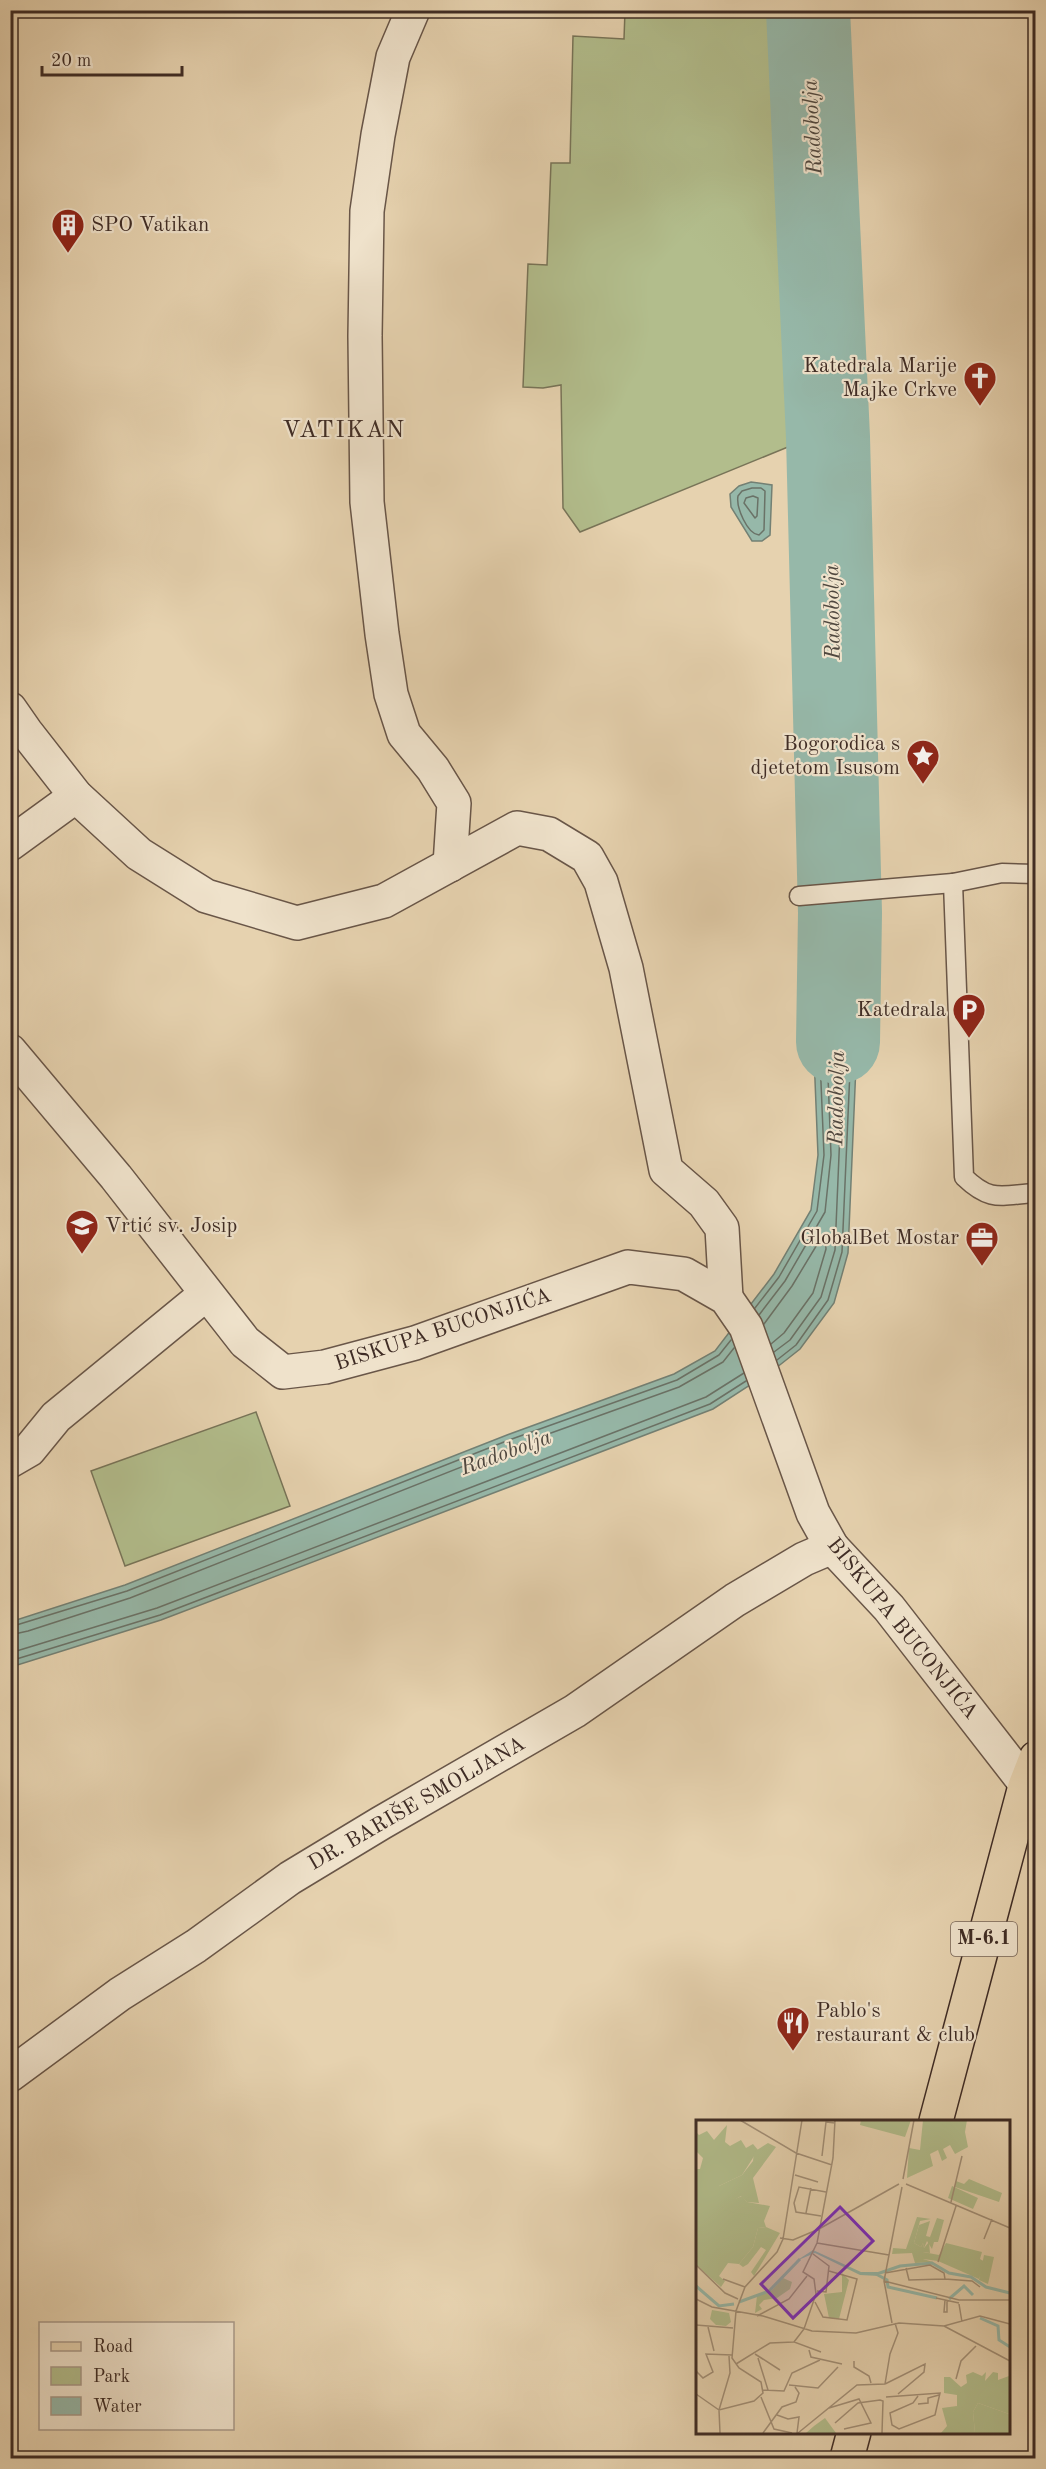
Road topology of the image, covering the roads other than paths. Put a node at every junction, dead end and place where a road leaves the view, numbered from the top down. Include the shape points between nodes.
1 (413, 10) edge
2 (10, 709) edge
3 (76, 796) junction
4 (10, 844) edge
5 (450, 865) junction
6 (1035, 874) edge
7 (953, 883) junction
8 (802, 896) dead end
9 (10, 1051) edge
10 (1035, 1193) edge
11 (206, 1294) junction
12 (726, 1298) junction
13 (10, 1461) edge
14 (832, 1547) junction
15 (1032, 1781) edge
16 (10, 2075) edge
17 (936, 2120) edge
18 (854, 2433) edge
19 (846, 2458) edge

1 - 5 street via 393,57 367,211 366,502 391,694 404,734 454,803
2 - 3 street
3 - 4 street
3 - 5 street via 139,854 206,896 297,923 384,901
5 - 12 street via 517,828 549,834 587,857 601,882 626,968 666,1170 704,1203 722,1228
6 - 7 lane via 1002,873
7 - 8 lane
7 - 10 lane via 964,1177 992,1196
9 - 11 street, BISKUPA BUCONJIĆA via 116,1177
11 - 12 street, BISKUPA BUCONJIĆA via 245,1342 283,1372 325,1367 415,1343 628,1268 684,1274
11 - 13 street via 56,1417 29,1450
12 - 14 street, BISKUPA BUCONJIĆA via 746,1327 813,1513
14 - 15 street, BISKUPA BUCONJIĆA via 889,1608
14 - 16 street, DR. BARIŠE SMOLJANA via 735,1600 575,1711 290,1878
15 - 17 main road, M-6.1
18 - 19 main road

